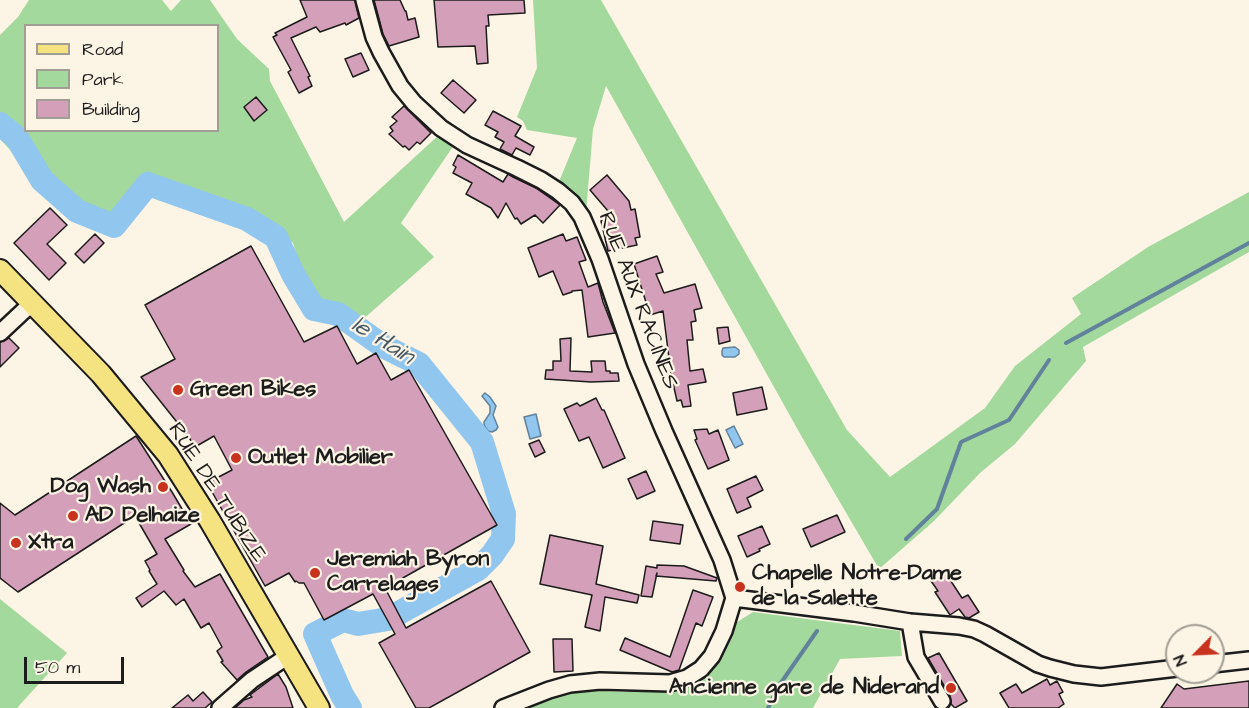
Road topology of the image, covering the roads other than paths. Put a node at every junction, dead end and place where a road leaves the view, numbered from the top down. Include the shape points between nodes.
1 (364, 0) edge
2 (0, 270) edge
3 (32, 303) junction
4 (0, 333) edge
5 (734, 598) junction
6 (910, 622) junction
7 (288, 656) junction
8 (1249, 660) edge
9 (1225, 663) edge
10 (1165, 669) edge
11 (942, 701) dead end
12 (220, 708) edge
13 (319, 708) edge
14 (503, 708) edge

1 - 5 street, RUE AUX RACINES via 381,52 414,103 467,145 558,191 582,217 636,364 722,561
2 - 3 main road, RUE DE TUBIZE
3 - 4 street
3 - 7 main road, RUE DE TUBIZE via 101,374 168,455
5 - 6 street
5 - 14 street via 712,656 702,669 687,678 670,683 570,684
6 - 10 street via 974,629 1038,664 1074,674 1101,677
6 - 11 street via 916,657
7 - 12 street
7 - 13 main road, RUE DE TUBIZE
8 - 9 street

